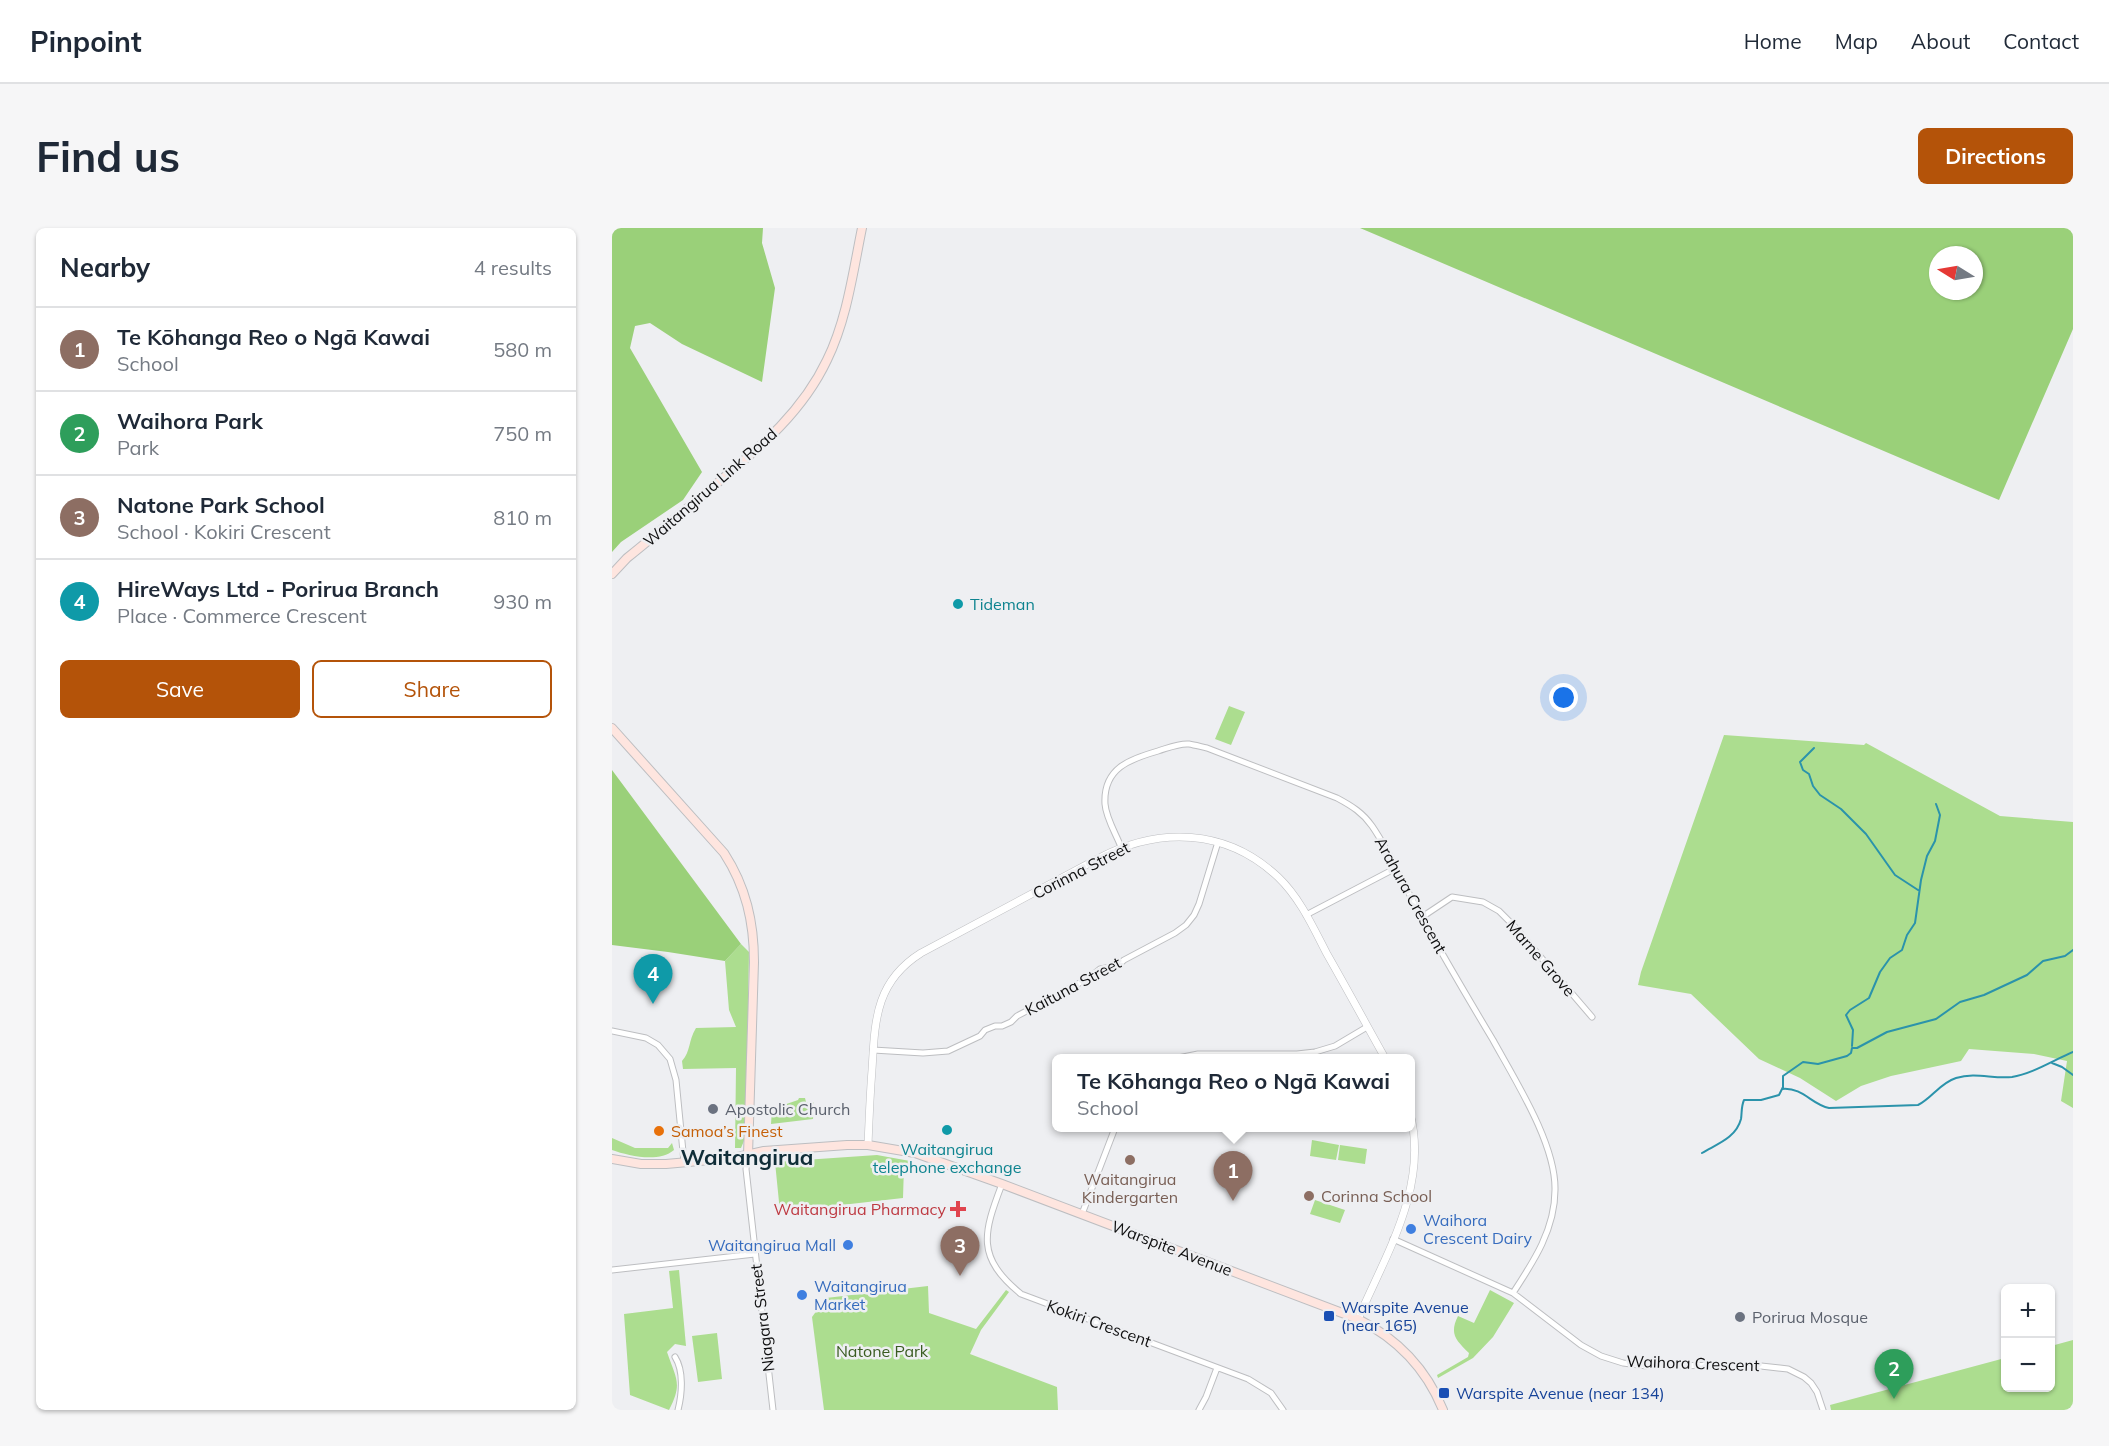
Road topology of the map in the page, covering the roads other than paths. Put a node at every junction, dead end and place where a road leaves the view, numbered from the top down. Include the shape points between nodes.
1 (862, 228) edge
2 (612, 574) edge
3 (612, 728) edge
4 (1218, 842) junction
5 (1121, 847) junction
6 (1396, 868) junction
7 (1306, 915) junction
8 (1422, 917) junction
9 (1592, 1017) dead end
10 (1367, 1027) junction
11 (612, 1031) edge
12 (873, 1050) junction
13 (1198, 1054) edge
14 (1297, 1054) edge
15 (1297, 1054) edge
16 (1382, 1054) edge
17 (1113, 1132) edge
18 (1413, 1132) edge
19 (868, 1144) junction
20 (748, 1155) junction
21 (612, 1159) edge
22 (684, 1162) junction
23 (1002, 1184) junction
24 (1082, 1214) junction
25 (1393, 1239) junction
26 (755, 1254) junction
27 (612, 1270) edge
28 (1513, 1293) junction
29 (1358, 1319) junction
30 (675, 1357) dead end
31 (1217, 1368) junction
32 (678, 1410) edge
33 (773, 1410) edge
34 (1199, 1410) edge
35 (1283, 1410) edge
36 (1443, 1410) edge
37 (1823, 1410) edge

1 - 2 main road, Waitangirua Link Road via 835,342 805,398 757,450
3 - 20 main road via 714,840 731,863 746,896 754,962
4 - 5 street, Corinna Street via 1174,836
4 - 7 street, Corinna Street via 1265,867 1289,890
4 - 12 street, Kaituna Street via 1194,915 1175,933 957,1048 937,1053
5 - 6 street, Arahura Crescent via 1105,806 1112,777 1121,764 1136,757 1188,744 1208,748 1355,807 1372,825
5 - 12 street, Corinna Street via 909,961 882,997 875,1020
6 - 7 street
6 - 8 street, Arahura Crescent
7 - 10 street, Corinna Street
8 - 9 street, Marne Grove via 1452,897 1483,902 1499,911
8 - 28 street, Arahura Crescent via 1510,1071 1549,1155 1556,1189 1551,1222 1538,1255
10 - 15 street via 1335,1046
10 - 16 street, Corinna Street
11 - 22 street via 646,1038 670,1059 676,1080
12 - 19 street, Corinna Street
13 - 14 street
17 - 24 street
18 - 25 street via 1413,1180
19 - 20 main road, Warspite Avenue
19 - 23 main road, Warspite Avenue via 915,1153
20 - 22 main road, Warspite Avenue
20 - 26 street, Niagara Street
21 - 22 main road, Warspite Avenue via 640,1164
23 - 24 main road, Warspite Avenue
23 - 31 street, Kokiri Crescent via 987,1234 990,1256 1004,1280 1021,1294
24 - 29 main road, Warspite Avenue
25 - 28 street, Waihora Crescent
25 - 29 street
26 - 27 street
26 - 33 street, Niagara Street
28 - 37 street, Waihora Crescent via 1601,1356 1647,1366 1752,1365 1788,1369 1811,1383
29 - 36 main road, Warspite Avenue via 1390,1338 1414,1360
30 - 32 street via 680,1373
31 - 34 street
31 - 35 street, Kokiri Crescent via 1260,1385

